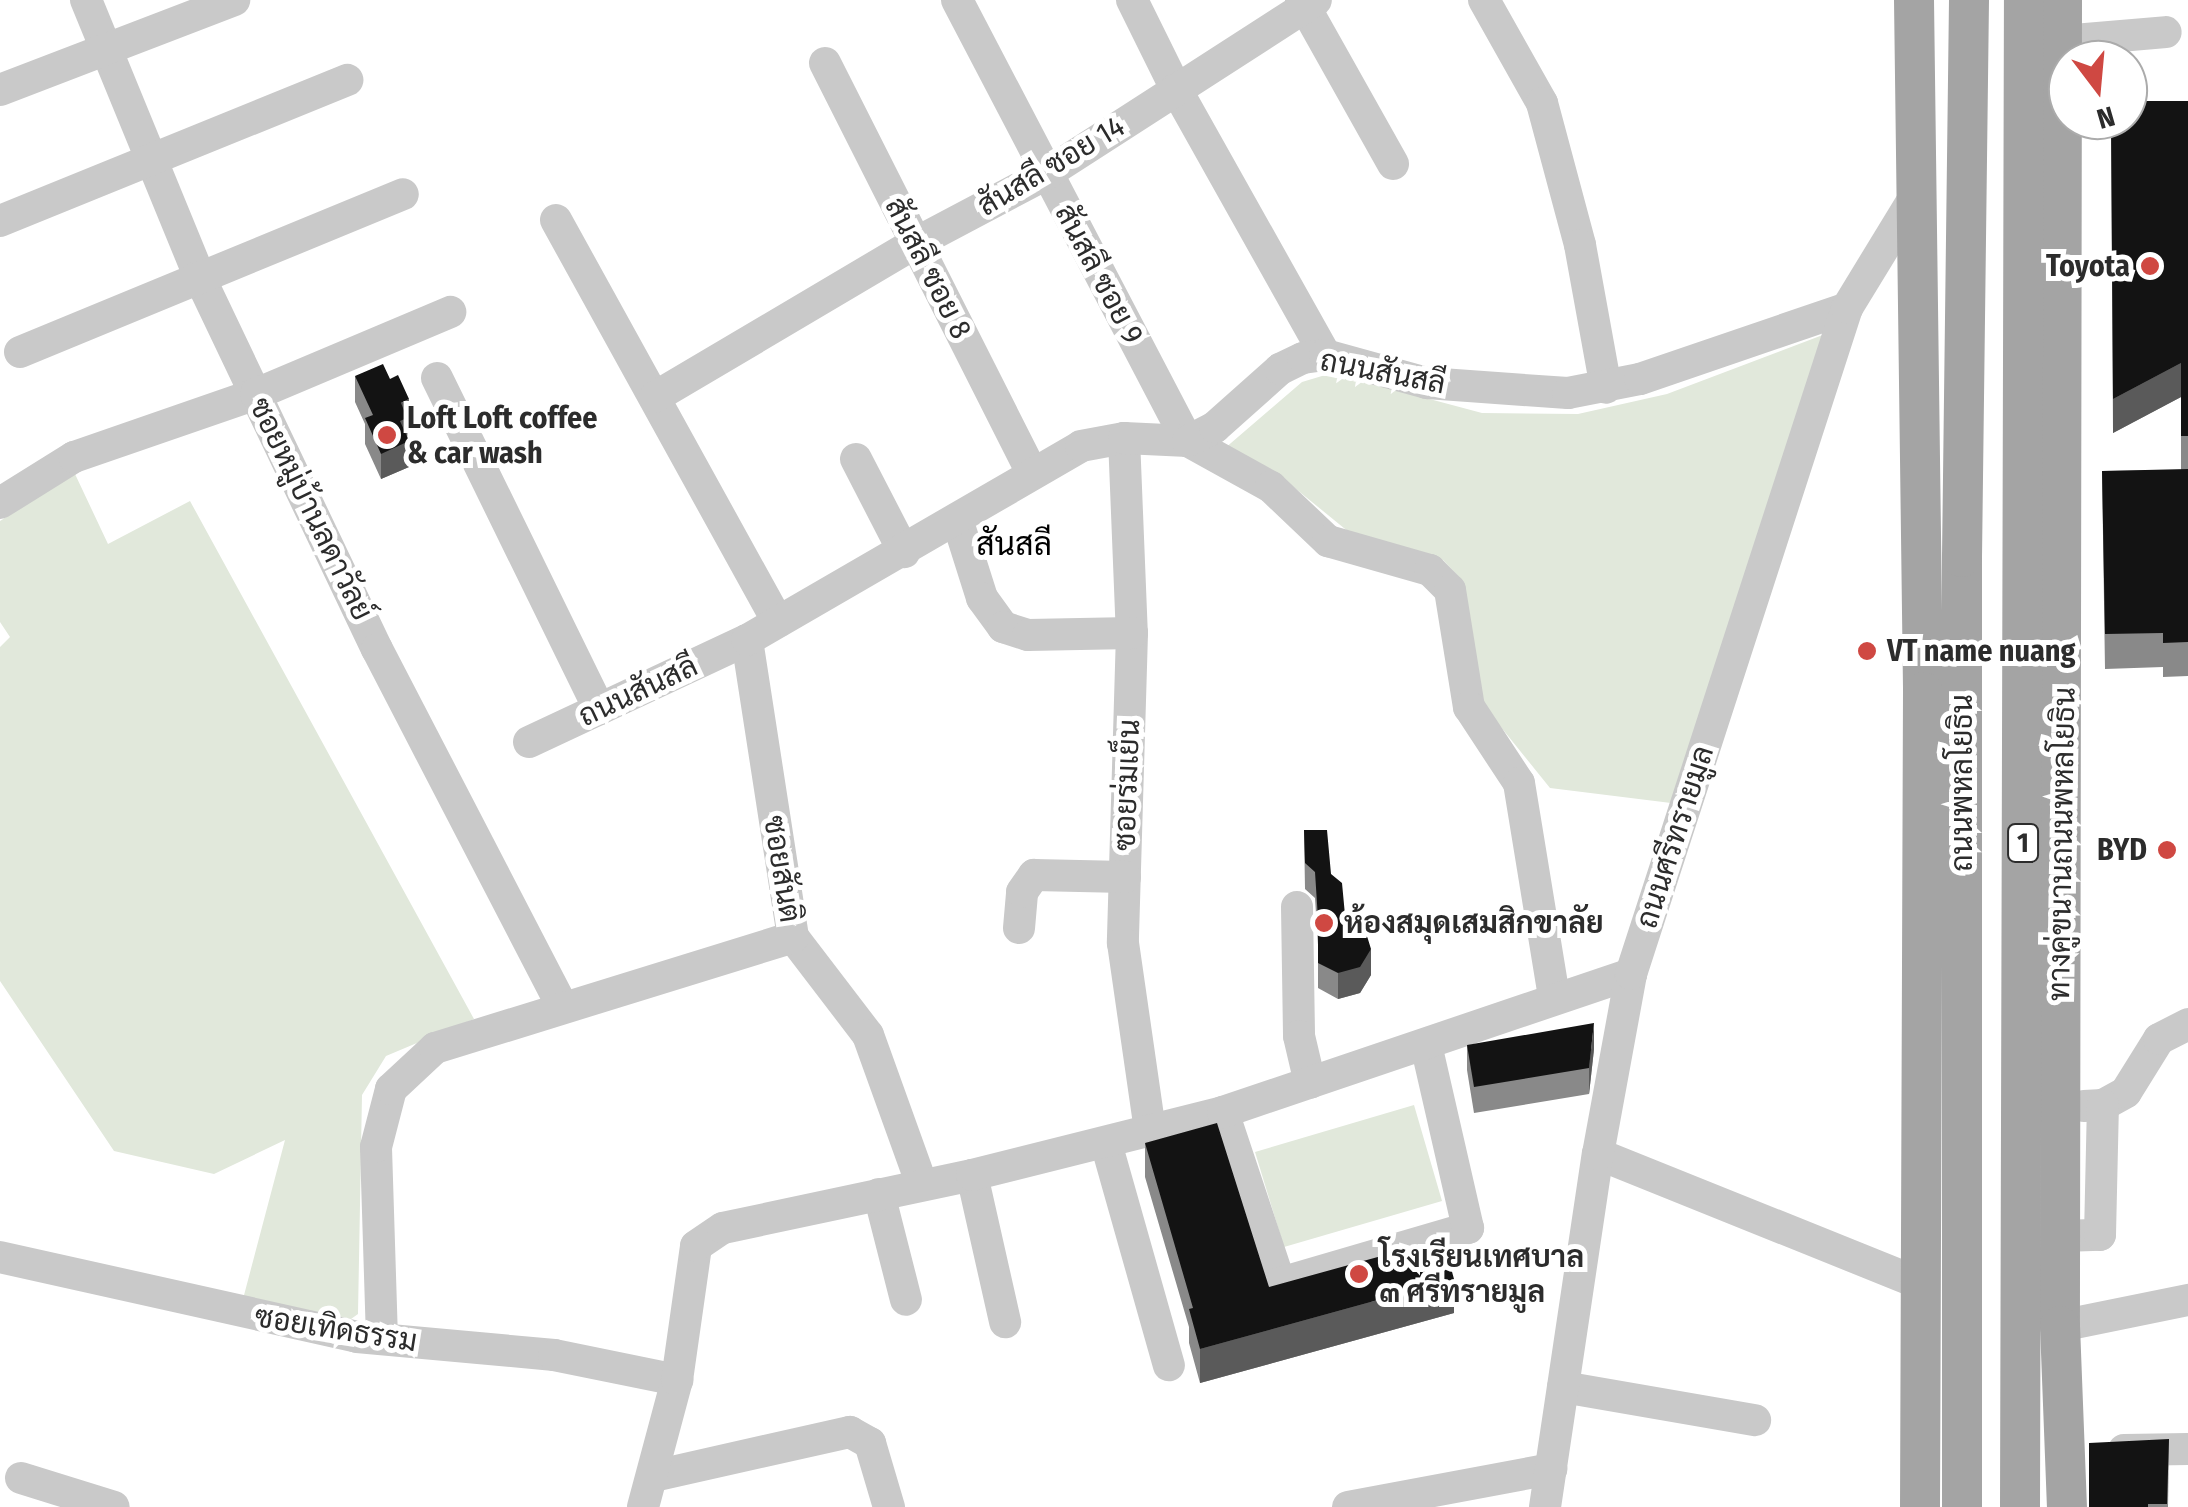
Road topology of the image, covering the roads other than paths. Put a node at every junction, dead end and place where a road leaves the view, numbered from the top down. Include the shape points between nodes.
1 (86, 0) edge
2 (234, 0) edge
3 (956, 0) edge
4 (1132, 0) edge
5 (1484, 0) edge
6 (1914, 0) edge
7 (1969, 0) edge
8 (2024, 0) edge
9 (2062, 0) edge
10 (1307, 2) edge
11 (2166, 32) dead end
12 (2062, 40) edge
13 (2074, 40) edge
14 (106, 52) junction
15 (825, 63) dead end
16 (348, 80) dead end
17 (1176, 89) junction
18 (0, 90) edge
19 (2062, 140) edge
20 (151, 161) junction
21 (1393, 164) dead end
22 (1046, 174) junction
23 (403, 194) dead end
24 (1913, 200) junction
25 (556, 220) dead end
26 (0, 221) edge
27 (914, 244) junction
28 (199, 276) junction
29 (2026, 301) junction
30 (1847, 308) junction
31 (450, 312) dead end
32 (20, 352) dead end
33 (1326, 355) junction
34 (2063, 364) junction
35 (437, 378) dead end
36 (1606, 388) junction
37 (256, 394) junction
38 (655, 397) junction
39 (1124, 438) junction
40 (1188, 441) junction
41 (856, 459) dead end
42 (1032, 473) junction
43 (0, 503) edge
44 (957, 518) junction
45 (904, 552) junction
46 (1962, 557) junction
47 (778, 622) junction
48 (1132, 633) junction
49 (747, 640) junction
50 (1923, 692) junction
51 (599, 709) junction
52 (529, 742) dead end
53 (1125, 877) junction
54 (1297, 907) dead end
55 (1019, 928) dead end
56 (792, 937) junction
57 (1630, 974) junction
58 (1554, 997) junction
59 (562, 1006) junction
60 (2188, 1024) edge
61 (1426, 1045) junction
62 (1310, 1083) junction
63 (2103, 1105) junction
64 (2060, 1109) junction
65 (1223, 1112) junction
66 (1150, 1131) junction
67 (1106, 1143) junction
68 (1598, 1154) junction
69 (972, 1175) junction
70 (922, 1185) junction
71 (878, 1194) junction
72 (2062, 1236) junction
73 (0, 1257) edge
74 (1921, 1284) junction
75 (906, 1300) dead end
76 (2188, 1300) edge
77 (2060, 1310) junction
78 (1006, 1322) dead end
79 (382, 1340) junction
80 (1169, 1365) dead end
81 (677, 1380) junction
82 (2021, 1385) junction
83 (1563, 1387) junction
84 (1755, 1420) dead end
85 (2188, 1449) edge
86 (2065, 1452) junction
87 (1551, 1468) junction
88 (654, 1476) junction
89 (21, 1478) dead end
90 (114, 1507) edge
91 (643, 1507) edge
92 (889, 1507) edge
93 (1348, 1507) edge
94 (1545, 1507) edge
95 (1920, 1507) edge
96 (1962, 1507) edge
97 (2020, 1507) edge
98 (2066, 1507) edge

1 - 14 street, ซอยหมู่บ้านลดาวัลย์
2 - 14 street
3 - 22 street, สันสลี ซอย 9
4 - 17 street
5 - 36 street via 1542,103 1580,245
6 - 24 main road
7 - 46 main road, ถนนพหลโยธิน / 1
8 - 29 main road, ถนนพหลโยธิน / 1
9 - 12 main road, ทางคู่ขนานถนนพหลโยธิน / 1
10 - 17 street, สันสลี ซอย 14
10 - 21 street
11 - 13 street
14 - 18 street
14 - 20 street, ซอยหมู่บ้านลดาวัลย์
15 - 27 street, สันสลี ซอย 8
16 - 20 street
17 - 22 street, สันสลี ซอย 14
17 - 33 street
19 - 34 main road, ทางคู่ขนานถนนพหลโยธิน / 1
20 - 26 street
20 - 28 street, ซอยหมู่บ้านลดาวัลย์
22 - 27 street, สันสลี ซอย 14
22 - 40 street, สันสลี ซอย 9
23 - 28 street
24 - 30 street, ถนนศรีทรายมูล
24 - 50 main road
25 - 38 street
27 - 38 street, สันสลี ซอย 14
27 - 42 street, สันสลี ซอย 8
28 - 32 street
28 - 37 street, ซอยหมู่บ้านลดาวัลย์
29 - 34 main road
29 - 82 main road, ถนนพหลโยธิน / 1
30 - 36 street, ถนนสันสลี
30 - 57 street, ถนนศรีทรายมูล
31 - 37 street
33 - 36 street, ถนนสันสลี via 1427,384 1568,393
33 - 40 street, ถนนสันสลี via 1280,369
34 - 64 main road, ทางคู่ขนานถนนพหลโยธิน / 1
35 - 51 street
37 - 43 street via 74,457
37 - 59 street, ซอยหมู่บ้านลดาวัลย์
38 - 47 street
39 - 40 street, ถนนสันสลี
39 - 42 street, ถนนสันสลี via 1081,446
39 - 48 street, ซอยร่มเย็น
40 - 58 street via 1271,488 1328,541 1430,570 1450,590 1469,706 1519,783
41 - 45 street
42 - 44 street, ถนนสันสลี
44 - 45 street, ถนนสันสลี
44 - 48 street via 982,598 1004,627 1028,635
45 - 47 street, ถนนสันสลี
46 - 50 main road
46 - 96 main road, ถนนพหลโยธิน / 1
47 - 49 street, ถนนสันสลี
48 - 53 street, ซอยร่มเย็น
49 - 51 street, ถนนสันสลี
49 - 56 street, ซอยสันติ
50 - 74 main road
51 - 52 street, ถนนสันสลี
53 - 55 street via 1034,875 1022,892
53 - 66 street, ซอยร่มเย็น via 1123,943
54 - 62 street via 1299,1036
56 - 59 street
56 - 70 street, ซอยสันติ via 868,1036
57 - 58 street
57 - 68 street, ถนนศรีทรายมูล
58 - 61 street
59 - 79 street via 435,1048 391,1089 376,1147
60 - 63 street via 2159,1039 2126,1092
61 - 62 street
61 - 65 street via 1468,1228 1280,1283
62 - 65 street
63 - 64 street
63 - 72 street via 2100,1234
64 - 72 main road, ทางคู่ขนานถนนพหลโยธิน / 1
65 - 66 street
66 - 67 street
67 - 69 street
67 - 80 street
68 - 74 street
68 - 83 street, ถนนศรีทรายมูล
69 - 70 street
69 - 78 street
70 - 71 street
71 - 75 street
71 - 81 street via 722,1228 696,1246
72 - 77 main road, ทางคู่ขนานถนนพหลโยธิน / 1
73 - 79 street, ซอยเทิดธรรม
74 - 95 main road
76 - 77 street
77 - 82 main road
77 - 86 main road, ทางคู่ขนานถนนพหลโยธิน / 1
79 - 81 street, ซอยเทิดธรรม via 554,1356
81 - 88 street
82 - 97 main road, ถนนพหลโยธิน / 1
83 - 84 street
83 - 87 street, ถนนศรีทรายมูล
85 - 86 street
86 - 98 main road, ทางคู่ขนานถนนพหลโยธิน / 1
87 - 93 street
87 - 94 street, ถนนศรีทรายมูล
88 - 91 street
88 - 92 street via 850,1432 870,1443
89 - 90 street

